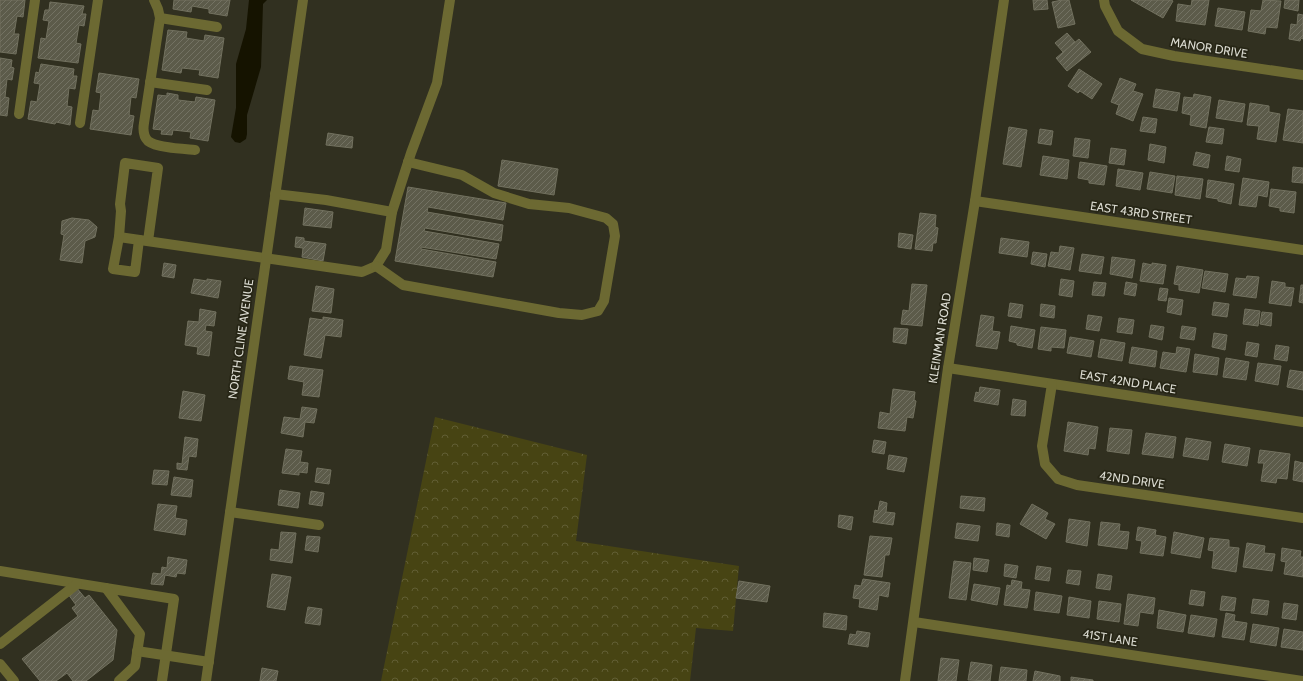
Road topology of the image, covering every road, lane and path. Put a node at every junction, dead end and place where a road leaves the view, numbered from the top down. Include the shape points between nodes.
1 (35, 0) edge
2 (98, 0) edge
3 (154, 0) edge
4 (303, 0) edge
5 (450, 0) edge
6 (1004, 0) edge
7 (1104, 0) edge
8 (160, 18) junction
9 (217, 27) dead end
10 (1303, 75) edge
11 (150, 82) junction
12 (207, 90) dead end
13 (19, 114) dead end
14 (80, 124) dead end
15 (195, 150) dead end
16 (408, 162) junction
17 (276, 194) junction
18 (975, 201) junction
19 (392, 212) junction
20 (119, 237) junction
21 (144, 241) junction
22 (1303, 250) edge
23 (266, 259) junction
24 (376, 266) junction
25 (948, 368) junction
26 (1052, 384) junction
27 (1303, 422) edge
28 (230, 512) junction
29 (1303, 518) edge
30 (319, 525) dead end
31 (0, 572) edge
32 (78, 584) junction
33 (106, 588) junction
34 (914, 622) junction
35 (0, 644) edge
36 (137, 651) junction
37 (166, 655) junction
38 (209, 662) junction
39 (0, 664) edge
40 (14, 681) edge
41 (119, 681) edge
42 (162, 681) edge
43 (206, 681) edge
44 (905, 681) edge
45 (1303, 681) edge

1 - 13 street
2 - 14 street
3 - 8 street
4 - 17 street, NORTH CLINE AVENUE
5 - 16 street via 438,83
6 - 18 street, KLEINMAN ROAD
7 - 10 street, MANOR DRIVE via 1118,31 1142,49
8 - 9 street
8 - 11 street
11 - 12 street
11 - 15 street via 143,129 146,138 153,144
16 - 19 street
16 - 24 street via 462,175 494,193 529,204 569,208 606,218 613,224 615,236 604,301 598,311 582,315 559,313 403,285
17 - 19 street
17 - 23 street, NORTH CLINE AVENUE
18 - 22 street, EAST 43RD STREET
18 - 25 street, KLEINMAN ROAD
19 - 24 street via 386,250
20 - 21 street
20 - 21 street via 114,269 135,272
20 - 21 street via 125,163 158,168
21 - 23 street
23 - 24 street via 362,272
23 - 28 street, NORTH CLINE AVENUE
25 - 26 street, EAST 42ND PLACE
25 - 34 street, KLEINMAN ROAD
26 - 27 street, EAST 42ND PLACE
26 - 29 street, 42ND DRIVE via 1042,446 1045,464 1058,479 1077,485
28 - 30 street
28 - 38 street, NORTH CLINE AVENUE
31 - 32 street
32 - 33 street
32 - 35 street
33 - 36 street via 140,634
33 - 37 street via 174,599
34 - 44 street, KLEINMAN ROAD
34 - 45 street, 41ST LANE
36 - 37 street
36 - 41 street via 135,666
37 - 38 street
37 - 42 street
38 - 43 street, NORTH CLINE AVENUE
39 - 40 street

